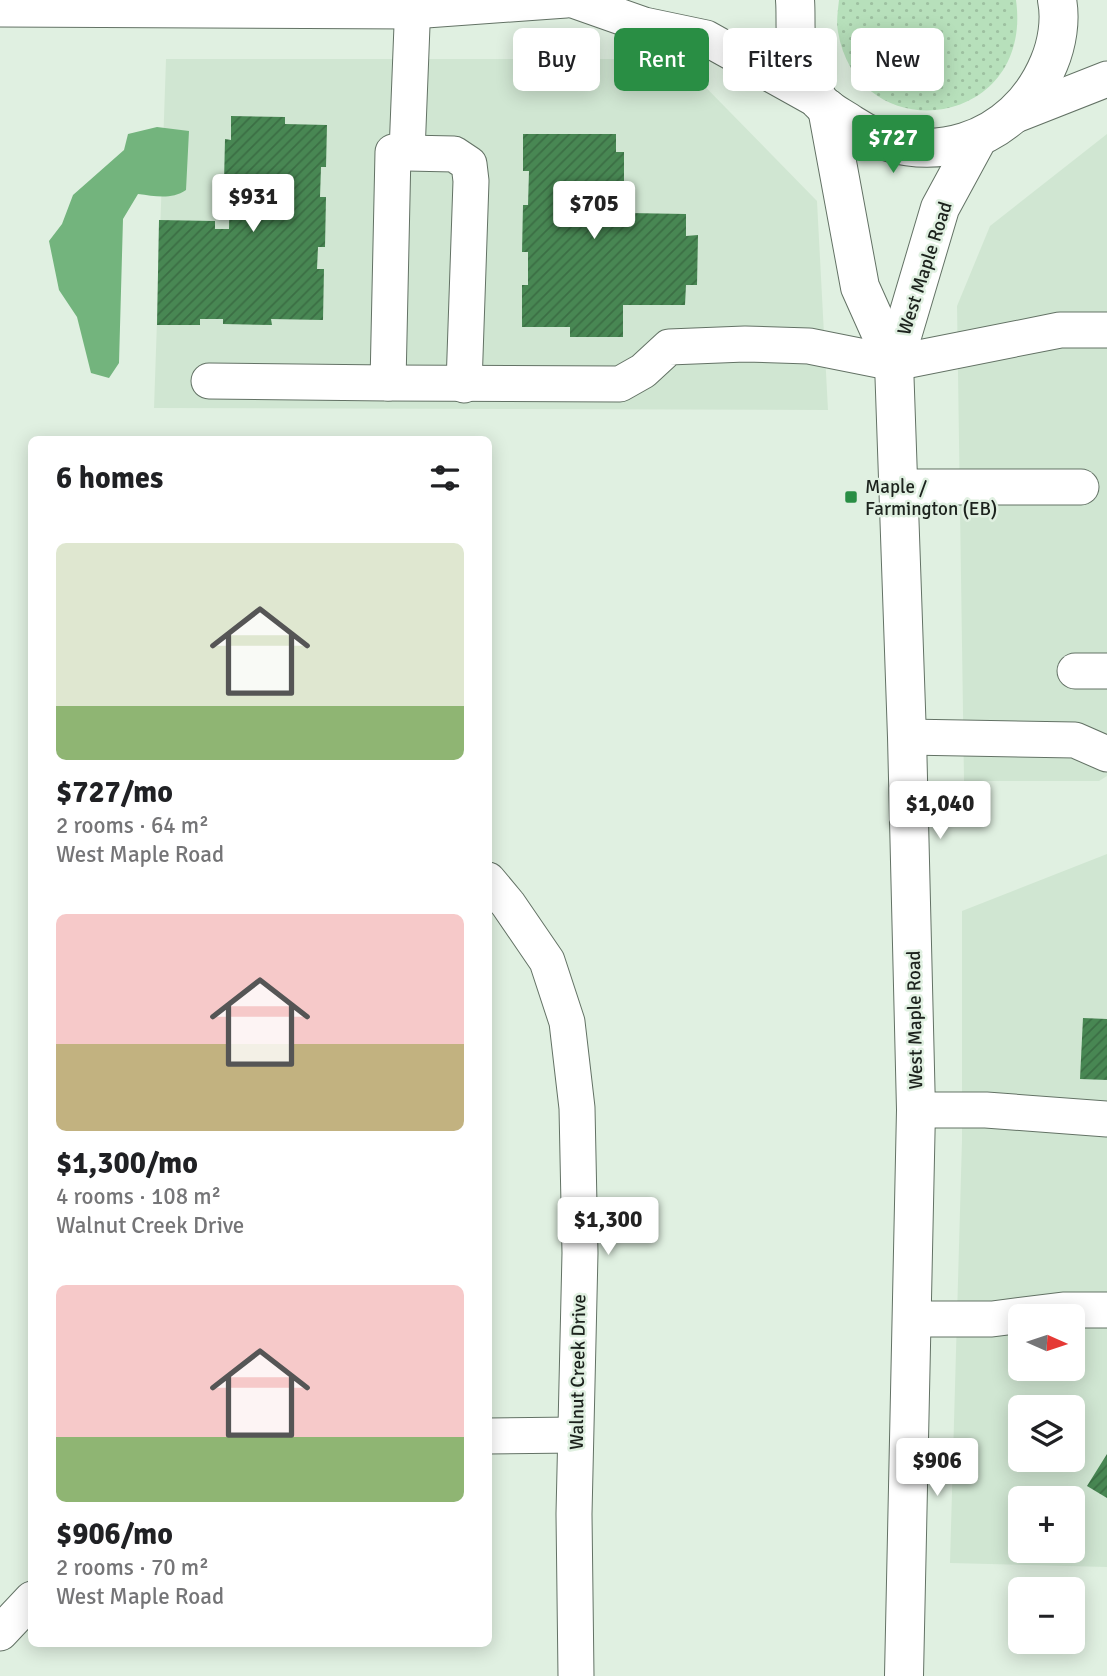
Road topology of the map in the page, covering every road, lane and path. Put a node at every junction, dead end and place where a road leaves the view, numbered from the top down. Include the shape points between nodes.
1 (566, 0) edge
2 (573, 0) edge
3 (796, 0) edge
4 (1057, 0) edge
5 (413, 6) edge
6 (0, 9) edge
7 (1107, 79) edge
8 (823, 104) junction
9 (1013, 116) junction
10 (978, 138) junction
11 (407, 153) junction
12 (1107, 330) edge
13 (894, 363) junction
14 (209, 381) dead end
15 (388, 383) junction
16 (464, 385) junction
17 (899, 487) junction
18 (1081, 487) dead end
19 (907, 737) junction
20 (1106, 752) edge
21 (492, 885) edge
22 (916, 1110) junction
23 (1107, 1119) edge
24 (1107, 1310) edge
25 (912, 1319) junction
26 (575, 1435) junction
27 (492, 1436) edge
28 (28, 1603) edge
29 (0, 1633) edge
30 (576, 1676) edge
31 (904, 1676) edge

1 - 5 street
2 - 8 street via 644,25 706,38
3 - 8 main road, West Maple Road via 796,40
4 - 9 main road via 1055,47 1040,85
5 - 6 street
5 - 11 street
7 - 9 street
8 - 10 main road via 867,135 904,147 942,148
8 - 13 main road, West Maple Road via 860,287
9 - 10 main road
10 - 13 main road, West Maple Road via 940,208
11 - 15 street via 393,152
11 - 16 street via 454,154 469,164
12 - 13 street via 1060,330
13 - 16 street via 809,346 669,347 620,384
13 - 17 main road, West Maple Road
14 - 15 street
15 - 16 street
17 - 18 street
17 - 19 main road, West Maple Road
19 - 20 street via 1075,740
19 - 22 main road, West Maple Road
21 - 26 street, Walnut Creek Drive via 547,961 567,1022 577,1108 580,1253
22 - 23 street
22 - 25 main road, West Maple Road
24 - 25 street via 992,1319
25 - 31 main road, West Maple Road
26 - 27 street
26 - 30 street, Walnut Creek Drive
28 - 29 street

